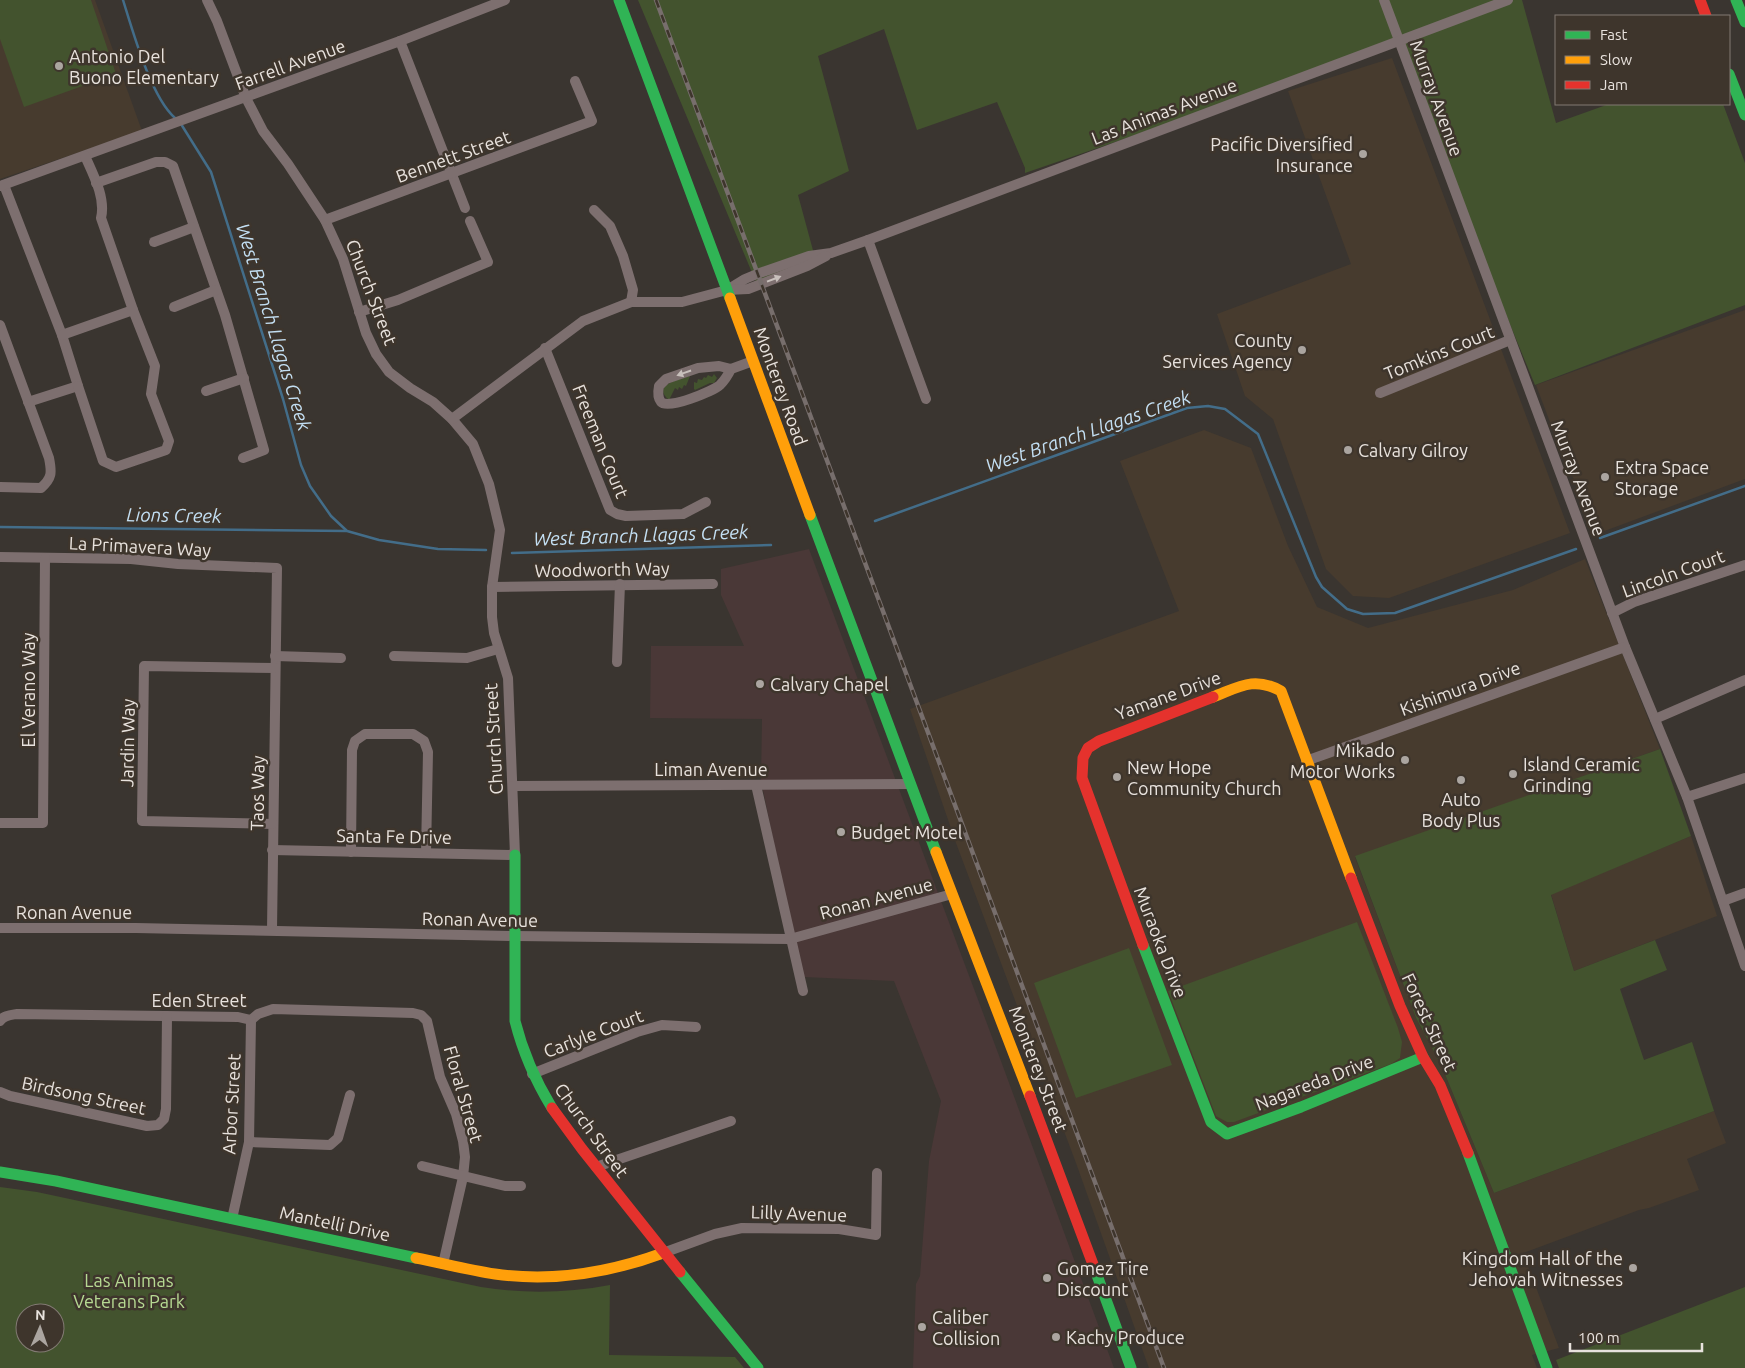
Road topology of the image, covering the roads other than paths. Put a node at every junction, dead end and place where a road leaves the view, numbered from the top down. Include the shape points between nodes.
1 (207, 0) edge
2 (505, 0) edge
3 (619, 0) edge
4 (1384, 0) edge
5 (1508, 0) edge
6 (1700, 0) edge
7 (1736, 0) edge
8 (1706, 15) edge
9 (1745, 22) edge
10 (1399, 40) junction
11 (400, 41) junction
12 (1730, 77) edge
13 (575, 82) dead end
14 (246, 98) junction
15 (1745, 115) edge
16 (85, 156) junction
17 (451, 174) junction
18 (96, 183) junction
19 (2, 186) edge
20 (465, 208) dead end
21 (594, 210) dead end
22 (325, 220) junction
23 (470, 221) dead end
24 (194, 227) junction
25 (868, 240) junction
26 (154, 242) dead end
27 (216, 290) junction
28 (727, 290) junction
29 (632, 302) junction
30 (174, 307) dead end
31 (133, 310) junction
32 (359, 312) junction
33 (0, 325) edge
34 (62, 336) junction
35 (1510, 340) junction
36 (545, 348) junction
37 (753, 361) junction
38 (731, 369) junction
39 (244, 378) junction
40 (78, 386) junction
41 (206, 390) dead end
42 (1380, 393) dead end
43 (926, 399) dead end
44 (28, 402) junction
45 (452, 419) junction
46 (243, 458) dead end
47 (0, 487) edge
48 (706, 502) dead end
49 (0, 557) edge
50 (45, 558) junction
51 (1745, 565) edge
52 (277, 568) joint
53 (620, 584) junction
54 (713, 584) dead end
55 (492, 587) junction
56 (1612, 613) junction
57 (1625, 647) junction
58 (498, 648) junction
59 (275, 656) junction
60 (394, 656) dead end
61 (341, 658) dead end
62 (617, 662) dead end
63 (275, 668) junction
64 (1745, 680) edge
65 (1281, 691) joint
66 (1655, 719) junction
67 (1306, 761) junction
68 (1080, 765) joint
69 (1745, 778) edge
70 (910, 784) junction
71 (756, 785) junction
72 (513, 786) junction
73 (1687, 797) junction
74 (0, 823) edge
75 (273, 824) junction
76 (272, 850) junction
77 (351, 852) junction
78 (426, 853) junction
79 (515, 855) junction
80 (1745, 893) edge
81 (952, 894) junction
82 (1723, 901) junction
83 (0, 928) edge
84 (272, 930) junction
85 (515, 936) junction
86 (790, 938) junction
87 (1745, 966) edge
88 (802, 991) dead end
89 (167, 1016) junction
90 (251, 1020) junction
91 (427, 1020) joint
92 (0, 1021) edge
93 (696, 1026) dead end
94 (1423, 1057) junction
95 (532, 1074) junction
96 (0, 1092) edge
97 (350, 1095) dead end
98 (731, 1121) dead end
99 (1217, 1128) joint
100 (249, 1142) junction
101 (422, 1166) dead end
102 (596, 1167) junction
103 (0, 1172) edge
104 (877, 1173) dead end
105 (463, 1177) junction
106 (521, 1186) dead end
107 (232, 1219) junction
108 (663, 1253) junction
109 (442, 1264) junction
110 (758, 1368) edge
111 (1131, 1368) edge
112 (1547, 1368) edge

1 - 14 street, Church Street
2 - 11 street, Farrell Avenue
3 - 28 main road, Monterey Road
4 - 10 street, Murray Avenue
5 - 10 street, Las Animas Avenue
6 - 8 main road
7 - 9 main road
10 - 25 street, Las Animas Avenue
10 - 35 street, Murray Avenue
11 - 14 street, Farrell Avenue
11 - 17 street
12 - 15 main road
13 - 17 street, Bennett Street via 592,121
14 - 16 street, Farrell Avenue
14 - 22 street, Church Street via 263,131
16 - 18 street
16 - 19 street, Farrell Avenue
17 - 20 street
17 - 22 street, Bennett Street
18 - 24 street via 156,162 165,162 173,166
18 - 31 street via 103,208 101,218
19 - 34 street
21 - 29 street via 610,226 623,256 633,290
22 - 32 street, Church Street via 343,259
23 - 32 street via 488,262 398,300
24 - 26 street
24 - 27 street
25 - 28 street, Las Animas Avenue via 748,289
25 - 43 street
27 - 30 street
27 - 39 street
28 - 29 street, Las Animas Avenue via 682,302
28 - 37 main road, Monterey Road
29 - 36 street via 583,321
31 - 34 street
31 - 40 street via 155,366 151,394 169,441 166,450 116,467 103,461
32 - 45 street, Church Street via 376,354 389,372
33 - 44 street
34 - 40 street
35 - 42 street, Tomkins Court
35 - 56 street, Murray Avenue
36 - 45 street
36 - 48 street, Freeman Court via 610,510 626,516 683,514
37 - 38 street
37 - 70 main road, Monterey Road
38 -> 38 street via 719,366 698,368 666,379 659,386 661,402 680,403 719,386
39 - 41 street
39 - 46 street via 264,450
40 - 44 street
44 - 47 street via 49,458 52,471 49,481 41,488
45 - 55 street, Church Street via 472,444 489,484 500,530
49 - 50 street, La Primavera Way
50 - 52 street, La Primavera Way via 131,559
50 - 74 street, El Verano Way via 43,823
51 - 56 street, Lincoln Court via 1634,602
52 - 59 street, Taos Way
53 - 54 street, Woodworth Way
53 - 55 street, Woodworth Way
53 - 62 street
55 - 58 street, Church Street via 492,617
56 - 57 street, Murray Avenue
57 - 66 street, Murray Avenue
57 - 67 street, Kishimura Drive
58 - 60 street via 467,658
58 - 72 street, Church Street via 508,678
59 - 61 street
59 - 63 street, Taos Way
63 - 75 street, Taos Way
63 - 75 street, Jardin Way via 144,666 142,821
64 - 66 street
65 - 67 main road, Forest Street
65 - 68 main road, Yamane Drive via 1267,683 1242,686 1106,737 1087,748
66 - 73 street, Murray Avenue
67 - 94 main road, Forest Street via 1400,1006
68 - 99 main road, Muraoka Drive via 1115,871 1211,1122
69 - 73 street
70 - 71 street, Liman Avenue
70 - 81 main road, Monterey Street
71 - 72 street, Liman Avenue
71 - 86 street
72 - 79 street, Church Street
73 - 82 street, Murray Avenue
75 - 76 street, Taos Way
76 - 77 street, Santa Fe Drive
76 - 84 street, Taos Way
77 - 78 street, Santa Fe Drive
77 - 78 street via 352,750 355,741 365,734 414,734 424,741 428,752
78 - 79 street, Santa Fe Drive
79 - 85 main road, Church Street
80 - 82 street
81 - 86 street, Ronan Avenue
81 - 111 main road, Monterey Street
82 - 87 street, Murray Avenue
83 - 84 street, Ronan Avenue
84 - 85 street, Ronan Avenue
85 - 86 street, Ronan Avenue
85 - 95 main road, Church Street via 515,1021
86 - 88 street
89 - 90 street, Eden Street
89 - 92 street, Eden Street via 17,1014 8,1015
89 - 96 street, Birdsong Street via 166,1109 161,1123 147,1126
90 - 91 street, Eden Street via 273,1009 413,1012
90 - 100 street, Arbor Street
91 - 105 street, Floral Street via 440,1077 456,1114 463,1141
93 - 95 street, Carlyle Court via 662,1025 637,1032
94 - 99 main road, Nagareda Drive via 1227,1134
94 - 112 main road, Forest Street via 1440,1084 1464,1142
95 - 102 main road, Church Street
97 - 100 street via 338,1138 330,1145
98 - 102 street
100 - 107 street, Arbor Street
101 - 105 street
102 - 108 main road, Church Street
103 - 107 main road, Mantelli Drive via 56,1180
104 - 108 street, Lilly Avenue via 876,1235 839,1229 742,1228
105 - 106 street
105 - 109 street, Floral Street
107 - 109 main road, Mantelli Drive
108 - 109 main road, Mantelli Drive via 608,1270 557,1277 516,1277
108 - 110 main road, Church Street

